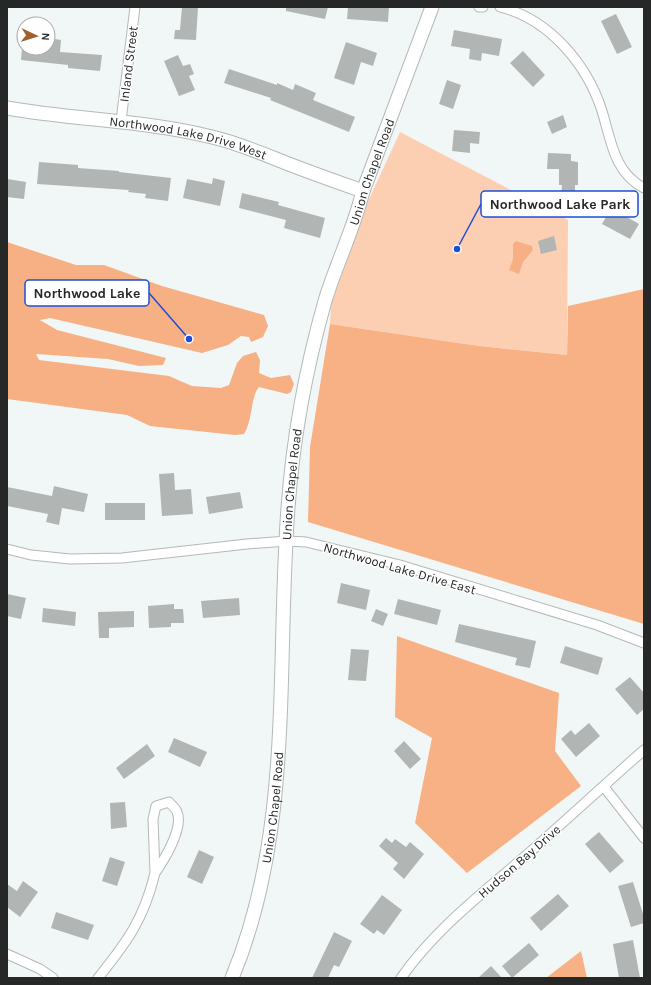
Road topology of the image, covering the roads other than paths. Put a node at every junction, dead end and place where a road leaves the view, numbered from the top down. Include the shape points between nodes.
1 (135, 7) edge
2 (432, 7) edge
3 (479, 7) edge
4 (483, 7) edge
5 (500, 7) edge
6 (7, 108) edge
7 (121, 121) junction
8 (644, 188) edge
9 (363, 191) junction
10 (287, 541) junction
11 (7, 549) edge
12 (644, 643) edge
13 (644, 750) edge
14 (604, 787) junction
15 (644, 838) edge
16 (155, 873) junction
17 (7, 954) edge
18 (53, 978) edge
19 (98, 978) edge
20 (232, 978) edge
21 (401, 978) edge

1 - 7 street, Inland Street
2 - 9 street, Union Chapel Road
3 - 4 street
5 - 8 street via 520,14 543,27 571,55 586,76 598,100 612,149 623,171
6 - 7 street, Northwood Lake Drive West via 61,117
7 - 9 street, Northwood Lake Drive West via 203,135 241,145
9 - 10 street, Union Chapel Road via 325,302 306,377 289,500
10 - 11 street, Northwood Lake Drive East via 122,558 70,559
10 - 12 street, Northwood Lake Drive East via 306,542 363,555 597,625
10 - 20 street, Union Chapel Road via 278,774 270,837 255,912
13 - 14 street, Hudson Bay Drive
14 - 15 street
14 - 21 street, Hudson Bay Drive via 446,924
16 - 16 street via 165,858 178,824 178,812 169,802 156,806 153,819
16 - 19 street via 150,894 134,930
17 - 18 street

